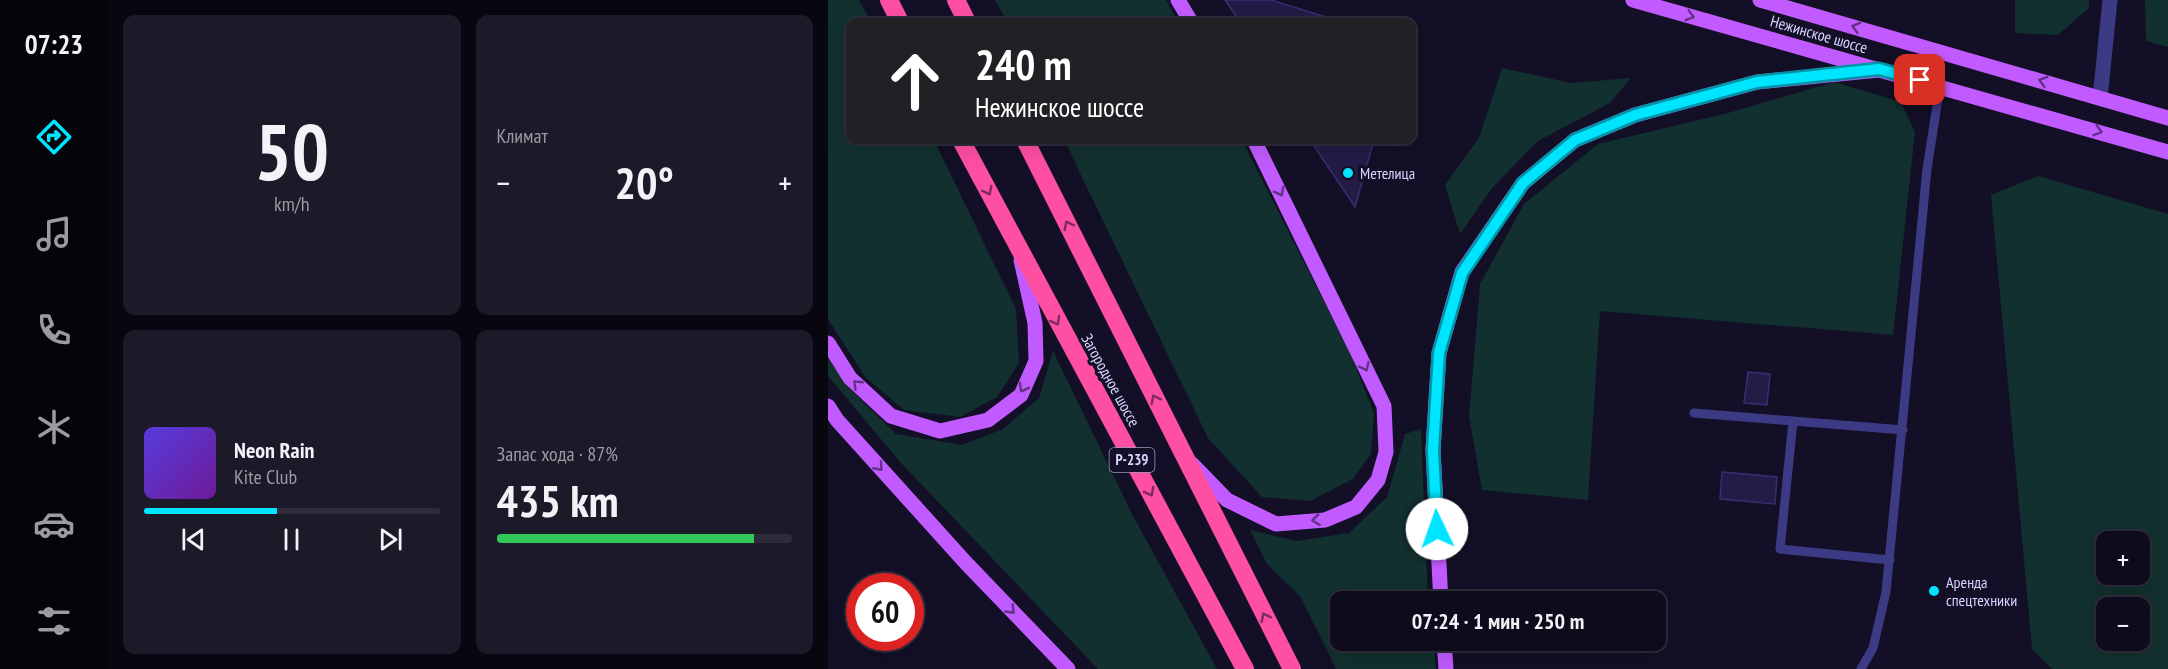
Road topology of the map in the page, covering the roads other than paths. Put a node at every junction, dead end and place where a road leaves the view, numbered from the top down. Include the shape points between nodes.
1 (889, 0) edge
2 (956, 0) edge
3 (1178, 0) edge
4 (1633, 0) edge
5 (1761, 0) edge
6 (2110, 0) edge
7 (898, 18) edge
8 (965, 18) edge
9 (1189, 18) edge
10 (1879, 69) junction
11 (1940, 86) junction
12 (2100, 98) junction
13 (2168, 117) edge
14 (963, 144) edge
15 (1027, 144) edge
16 (1256, 144) edge
17 (2168, 152) edge
18 (1018, 251) junction
19 (828, 342) edge
20 (828, 406) edge
21 (1694, 413) dead end
22 (1793, 421) junction
23 (1903, 430) junction
24 (1181, 452) junction
25 (1890, 560) junction
26 (1440, 591) edge
27 (1445, 651) edge
28 (1068, 669) edge
29 (1245, 669) edge
30 (1292, 669) edge
31 (1446, 669) edge
32 (1861, 669) edge

1 - 7 highway
2 - 8 highway
3 - 9 main road
4 -> 10 main road, Нежинское шоссе
12 -> 5 main road, Нежинское шоссе
6 - 12 street
10 - 11 main road, Нежинское шоссе
10 - 26 main road via 1757,82 1635,115 1575,140 1523,183 1462,273 1439,353 1433,450
11 -> 17 main road, Нежинское шоссе
11 - 23 lane via 1927,169
12 - 13 main road, Нежинское шоссе
14 -> 18 highway, Загородное шоссе / Р-239
24 -> 15 highway, Загородное шоссе / Р-239
16 -> 24 main road via 1384,405 1386,452 1378,480 1356,507 1325,520 1276,524 1227,500
18 -> 19 main road via 1035,323 1036,361 1021,395 988,420 939,431 891,416 850,378
18 -> 29 highway, Загородное шоссе / Р-239
20 -> 28 main road via 966,563
21 - 22 lane
22 - 23 lane
22 - 25 lane via 1780,549
23 - 25 lane
30 -> 24 highway, Загородное шоссе / Р-239
25 - 32 lane via 1873,648
27 - 31 main road

